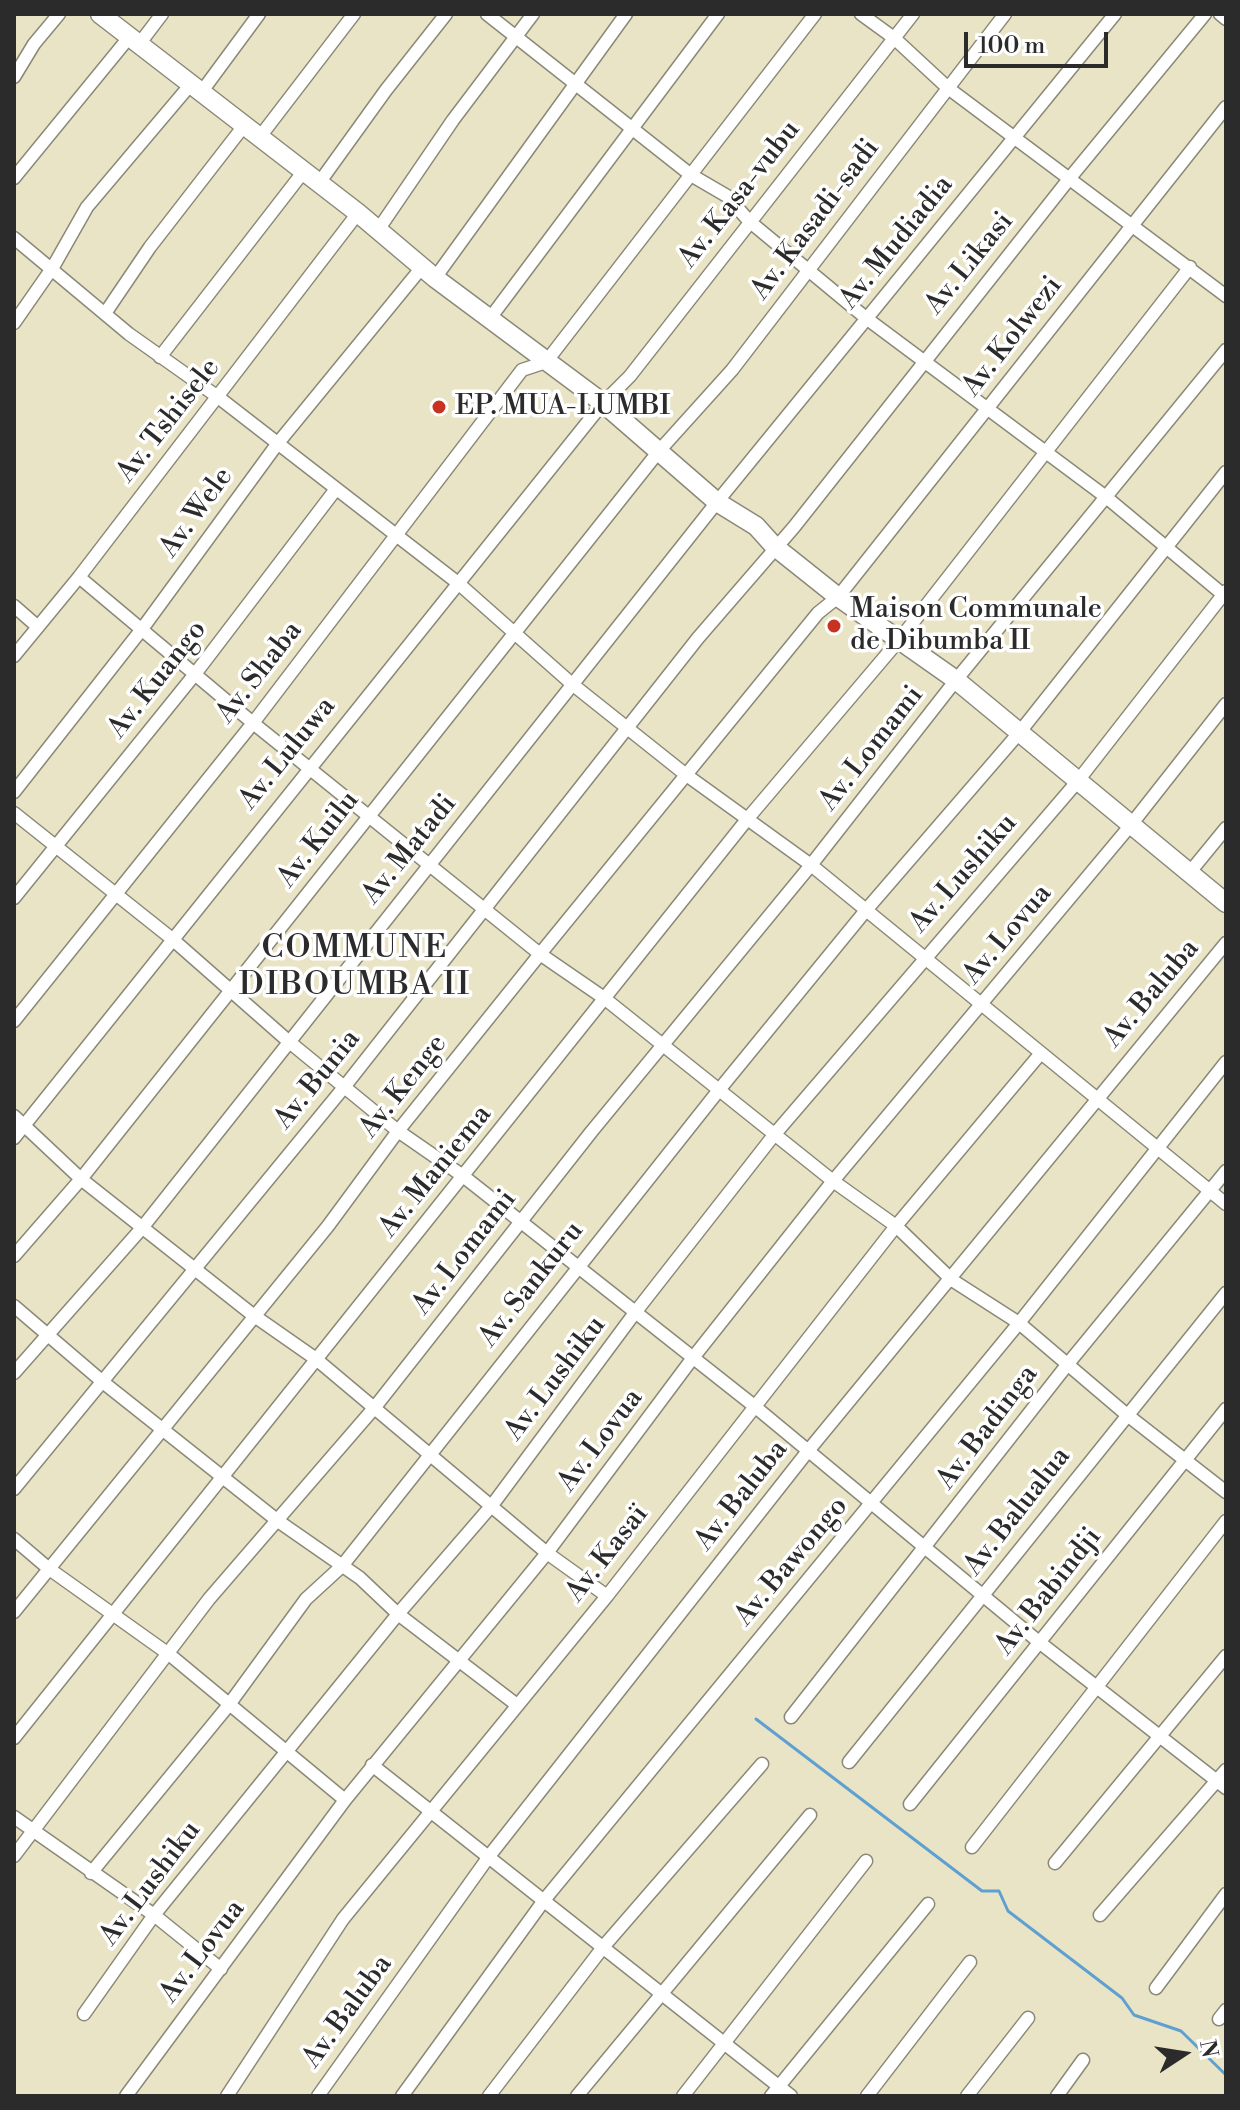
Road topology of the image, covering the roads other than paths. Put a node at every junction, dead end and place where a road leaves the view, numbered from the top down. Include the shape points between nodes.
1 (59, 14) edge
2 (100, 14) edge
3 (162, 14) edge
4 (259, 14) edge
5 (354, 14) edge
6 (446, 14) edge
7 (487, 14) edge
8 (533, 14) edge
9 (626, 14) edge
10 (718, 14) edge
11 (815, 14) edge
12 (861, 14) edge
13 (913, 14) edge
14 (1005, 14) edge
15 (1115, 14) edge
16 (1205, 14) edge
17 (1220, 14) edge
18 (1226, 19) edge
19 (516, 36) junction
20 (894, 38) junction
21 (136, 39) junction
22 (14, 77) edge
23 (574, 86) junction
24 (948, 88) junction
25 (195, 89) junction
26 (1226, 107) edge
27 (243, 127) junction
28 (632, 129) junction
29 (1013, 137) junction
30 (259, 138) junction
31 (304, 171) junction
32 (691, 175) junction
33 (14, 178) edge
34 (1069, 179) junction
35 (319, 183) junction
36 (358, 213) junction
37 (749, 221) junction
38 (1130, 228) junction
39 (378, 230) junction
40 (14, 238) edge
41 (53, 267) junction
42 (809, 267) junction
43 (1190, 267) junction
44 (429, 272) junction
45 (1226, 296) edge
46 (106, 312) junction
47 (491, 317) junction
48 (866, 318) junction
49 (14, 323) edge
50 (1226, 350) edge
51 (160, 357) junction
52 (923, 361) junction
53 (546, 362) junction
54 (218, 397) junction
55 (603, 403) junction
56 (985, 410) junction
57 (278, 443) junction
58 (659, 451) junction
59 (1048, 454) junction
60 (1226, 472) edge
61 (336, 489) junction
62 (1106, 497) junction
63 (717, 502) junction
64 (397, 536) junction
65 (774, 546) junction
66 (1168, 548) junction
67 (79, 577) junction
68 (458, 583) junction
69 (1225, 594) edge
70 (838, 597) junction
71 (14, 606) edge
72 (38, 627) junction
73 (142, 629) junction
74 (515, 632) junction
75 (900, 639) junction
76 (14, 656) edge
77 (195, 674) junction
78 (956, 680) junction
79 (572, 684) junction
80 (1226, 704) edge
81 (253, 723) junction
82 (629, 727) junction
83 (1019, 733) junction
84 (310, 766) junction
85 (685, 774) junction
86 (1077, 782) junction
87 (14, 792) edge
88 (14, 813) edge
89 (370, 814) junction
90 (749, 817) junction
91 (1130, 826) junction
92 (1226, 828) edge
93 (56, 846) junction
94 (429, 865) junction
95 (811, 865) junction
96 (1190, 872) junction
97 (115, 895) junction
98 (14, 898) edge
99 (1226, 903) edge
100 (485, 907) junction
101 (867, 909) junction
102 (171, 938) junction
103 (1226, 943) edge
104 (540, 954) junction
105 (925, 957) junction
106 (232, 988) junction
107 (604, 998) junction
108 (981, 1004) junction
109 (14, 1021) edge
110 (287, 1040) junction
111 (663, 1044) junction
112 (1041, 1053) junction
113 (1226, 1062) edge
114 (345, 1086) junction
115 (719, 1090) junction
116 (1096, 1098) junction
117 (14, 1116) edge
118 (25, 1125) junction
119 (398, 1131) junction
120 (774, 1135) junction
121 (14, 1138) edge
122 (1158, 1148) junction
123 (1226, 1171) edge
124 (463, 1176) junction
125 (81, 1179) junction
126 (833, 1181) junction
127 (1209, 1191) junction
128 (1226, 1204) edge
129 (519, 1222) junction
130 (896, 1226) junction
131 (142, 1228) junction
132 (14, 1256) edge
133 (198, 1268) junction
134 (576, 1268) junction
135 (952, 1280) junction
136 (1226, 1293) edge
137 (14, 1306) edge
138 (634, 1314) junction
139 (253, 1315) junction
140 (1019, 1323) junction
141 (47, 1333) junction
142 (316, 1359) junction
143 (692, 1359) junction
144 (1067, 1365) junction
145 (14, 1373) edge
146 (104, 1383) junction
147 (753, 1405) junction
148 (375, 1407) junction
149 (1226, 1409) edge
150 (1126, 1414) junction
151 (162, 1428) junction
152 (808, 1451) junction
153 (428, 1455) junction
154 (1184, 1460) junction
155 (223, 1474) junction
156 (14, 1489) edge
157 (1226, 1492) edge
158 (872, 1503) junction
159 (493, 1504) junction
160 (278, 1521) junction
161 (1226, 1521) edge
162 (14, 1539) edge
163 (926, 1549) junction
164 (547, 1553) junction
165 (342, 1566) junction
166 (48, 1568) junction
167 (984, 1593) junction
168 (607, 1596) junction
169 (14, 1612) edge
170 (112, 1612) junction
171 (398, 1614) junction
172 (1039, 1642) junction
173 (170, 1655) junction
174 (1226, 1656) edge
175 (458, 1659) junction
176 (1097, 1687) junction
177 (517, 1705) junction
178 (228, 1706) junction
179 (791, 1717) dead end
180 (1161, 1737) junction
181 (14, 1738) edge
182 (287, 1750) junction
183 (849, 1762) dead end
184 (762, 1764) dead end
185 (372, 1765) junction
186 (1226, 1770) edge
187 (1222, 1785) edge
188 (345, 1800) junction
189 (910, 1804) dead end
190 (433, 1811) junction
191 (810, 1815) dead end
192 (14, 1817) edge
193 (34, 1833) junction
194 (972, 1847) dead end
195 (490, 1855) junction
196 (14, 1856) edge
197 (866, 1861) dead end
198 (1055, 1863) dead end
199 (91, 1873) junction
200 (1226, 1894) edge
201 (545, 1899) junction
202 (928, 1904) dead end
203 (154, 1915) junction
204 (1100, 1915) dead end
205 (604, 1946) junction
206 (970, 1962) dead end
207 (221, 1969) junction
208 (1156, 1988) dead end
209 (661, 1992) junction
210 (84, 2014) dead end
211 (1028, 2018) dead end
212 (726, 2045) junction
213 (1083, 2060) dead end
214 (775, 2091) edge
215 (126, 2096) edge
216 (227, 2096) edge
217 (318, 2096) edge
218 (402, 2096) edge
219 (489, 2096) edge
220 (577, 2096) edge
221 (683, 2096) edge
222 (791, 2096) edge
223 (867, 2096) edge
224 (967, 2096) edge
225 (1057, 2096) edge

1 - 22 street
2 - 21 highway
3 - 21 street
4 - 25 street
5 - 30 street
6 - 35 street
7 - 19 street
8 - 19 street
9 - 23 street, Av. Wele
10 - 28 street
11 - 32 street
12 - 20 street
13 - 20 street, Av. Kasa-vubu
14 - 24 street, Av. Kasadi-sadi
15 - 29 street, Av. Mudiadia
16 - 34 street, Av. Likasi
17 - 18 street
19 - 23 street
19 - 39 street
20 - 24 street
20 - 37 street, Av. Kasa-vubu
21 - 25 highway
21 - 33 street
23 - 28 street
23 - 44 street, Av. Wele
24 - 29 street
24 - 42 street, Av. Kasadi-sadi
25 - 27 highway
25 - 41 street via 87,207
26 - 38 street, Av. Kolwezi
27 - 30 highway
27 - 46 street
28 - 32 street
28 - 47 street
29 - 34 street
29 - 48 street, Av. Mudiadia
30 - 31 highway
31 - 35 highway
31 - 51 street
32 - 37 street via 727,196
32 - 53 street
34 - 38 street
34 - 52 street, Av. Likasi
35 - 36 highway
36 - 39 highway
36 - 54 street, Av. Tshisele
37 - 42 street
37 - 55 street, Av. Kasa-vubu via 630,376
38 - 43 street
38 - 56 street, Av. Kolwezi
39 - 44 highway
40 - 41 street
41 - 46 street
41 - 49 street
42 - 48 street
42 - 58 street, Av. Kasadi-sadi via 732,370
43 - 45 street
43 - 59 street, Av. Maniema
44 - 47 highway
44 - 57 street, Av. Wele
46 - 51 street
47 - 53 highway
48 - 52 street
48 - 63 street, Av. Mudiadia
50 - 62 street, Av. Lomami
51 - 54 street
52 - 56 street
52 - 65 street, Av. Likasi
53 - 55 highway
53 - 64 street, Av. Shaba via 522,370
54 - 57 street
54 - 67 street, Av. Tshisele
55 - 58 highway
55 - 68 street, Av. Luluwa
56 - 59 street
56 - 70 street, Av. Kolwezi
57 - 61 street
57 - 73 street, Av. Wele
58 - 63 highway
58 - 74 street, Av. Kuilu
59 - 62 street
59 - 75 street, Av. Maniema
60 - 66 street, Av. Sankuru
61 - 64 street
61 - 77 street, Av. Kuango
62 - 66 street
62 - 78 street, Av. Lomami
63 - 65 highway via 756,526
63 - 79 street, Av. Matadi
64 - 68 street
64 - 81 street, Av. Shaba
65 - 70 highway
65 - 82 street, Av. Bunia
66 - 69 street
66 - 83 street, Av. Sankuru
67 - 72 street, Av. Tshisele
67 - 73 street
68 - 74 street
68 - 84 street, Av. Luluwa
69 - 86 street, Av. Lushiku
70 - 75 highway
70 - 85 street, Av. Kenge via 818,613
71 - 72 street
72 - 76 street, Av. Tshisele
73 - 77 street
73 - 87 street, Av. Wele
74 - 79 street
74 - 89 street, Av. Kuilu
75 - 78 highway
75 - 90 street, Av. Maniema
77 - 81 street
77 - 93 street, Av. Kuango
78 - 83 highway
78 - 95 street, Av. Lomami
79 - 82 street
79 - 94 street, Av. Matadi
80 - 91 street, Av. Lovua
81 - 84 street
81 - 97 street, Av. Shaba
82 - 85 street
82 - 100 street, Av. Bunia
83 - 86 highway
83 - 101 street, Av. Sankuru
84 - 89 street
84 - 102 street, Av. Luluwa
85 - 90 street
85 - 104 street, Av. Kenge
86 - 91 highway
86 - 105 street, Av. Lushiku
88 - 93 street
89 - 94 street
89 - 106 street, Av. Kuilu
90 - 95 street
90 - 107 street, Av. Maniema
91 - 96 highway
91 - 108 street, Av. Lovua
92 - 96 street
93 - 97 street
93 - 98 street, Av. Kuango
94 - 100 street
94 - 110 street, Av. Matadi
95 - 101 street
95 - 111 street, Av. Lomami
96 - 99 highway
97 - 102 street
97 - 109 street, Av. Shaba
100 - 104 street
100 - 114 street, Av. Bunia
101 - 105 street
101 - 115 street, Av. Sankuru
102 - 106 street
102 - 118 street, Av. Luluwa
103 - 116 street, Av. Baluba
104 - 107 street
104 - 119 street, Av. Kenge
105 - 108 street
105 - 120 street, Av. Lushiku
106 - 110 street
106 - 125 street, Av. Kuilu
107 - 111 street
107 - 124 street, Av. Maniema
108 - 112 street
108 - 126 street, Av. Lovua
110 - 114 street
110 - 131 street, Av. Matadi
111 - 115 street
111 - 129 street, Av. Lomami
112 - 116 street
112 - 130 street, Av. Kasaï
113 - 122 street, Av. Bawongo
114 - 119 street
114 - 133 street, Av. Bunia
115 - 120 street
115 - 134 street, Av. Sankuru
116 - 122 street
116 - 135 street, Av. Baluba
117 - 118 street
118 - 121 street, Av. Luluwa
118 - 125 street
119 - 124 street
119 - 139 street, Av. Kenge
120 - 126 street
120 - 138 street, Av. Lushiku
122 - 127 street
122 - 140 street, Av. Bawongo
123 - 127 street, Av. Badinga
124 - 129 street
124 - 142 street, Av. Maniema
125 - 131 street
125 - 132 street, Av. Kuilu
126 - 130 street
126 - 143 street, Av. Lovua
127 - 128 street
127 - 144 street, Av. Badinga
129 - 134 street
129 - 148 street, Av. Lomami
130 - 135 street
130 - 147 street, Av. Kasaï
131 - 133 street
131 - 141 street, Av. Matadi
133 - 139 street
133 - 146 street, Av. Bunia
134 - 138 street
134 - 153 street, Av. Sankuru
135 - 140 street
135 - 152 street, Av. Baluba
136 - 150 street, Av. Balualua
137 - 141 street
138 - 143 street
138 - 159 street, Av. Lushiku
139 - 142 street
139 - 151 street, Av. Kenge
140 - 144 street
140 - 158 street, Av. Bawongo
141 - 145 street, Av. Matadi
141 - 146 street
142 - 148 street
142 - 155 street, Av. Maniema
143 - 147 street
143 - 164 street, Av. Lovua
144 - 150 street
144 - 163 street, Av. Badinga
146 - 151 street
146 - 156 street, Av. Bunia
147 - 152 street
147 - 168 street, Av. Kasaï
148 - 153 street
148 - 160 street, Av. Lomami
149 - 154 street, Av. Babindji
150 - 154 street
150 - 167 street, Av. Balualua
151 - 155 street
151 - 166 street, Av. Kenge
152 - 158 street
152 - 195 street, Av. Baluba
153 - 159 street
153 - 165 street, Av. Sankuru
154 - 157 street
154 - 172 street, Av. Babindji
155 - 160 street
155 - 170 street, Av. Maniema
158 - 163 street
158 - 201 street, Av. Bawongo
159 - 164 street
159 - 171 street, Av. Lushiku
160 - 165 street
160 - 173 street, Av. Lomami via 209,1599
161 - 176 street
162 - 166 street
163 - 167 street
163 - 179 street, Av. Badinga
164 - 168 street
164 - 175 street, Av. Lovua
165 - 171 street
165 - 178 street, Av. Sankuru via 306,1599
166 - 169 street, Av. Kenge
166 - 170 street
167 - 172 street
167 - 183 street, Av. Balualua
168 - 177 street, Av. Kasaï
170 - 173 street
170 - 181 street, Av. Maniema
171 - 175 street
171 - 182 street, Av. Lushiku
172 - 176 street
172 - 189 street, Av. Babindji
173 - 178 street
173 - 193 street, Av. Lomami
174 - 180 street
175 - 177 street
175 - 185 street, Av. Lovua
176 - 180 street
176 - 194 street
177 - 190 street, Av. Kasaï
178 - 182 street
178 - 199 street, Av. Sankuru
180 - 187 street
180 - 198 street
182 - 188 street
182 - 203 street, Av. Lushiku
184 - 205 street
185 - 188 street, Av. Lovua
185 - 190 street
186 - 187 street
187 - 204 street
188 - 207 street, Av. Lovua
190 - 195 street
190 - 216 street, Av. Kasaï via 343,1919
191 - 209 street
192 - 193 street
193 - 196 street, Av. Lomami
193 - 199 street
195 - 201 street
195 - 217 street, Av. Baluba
197 - 212 street
199 - 203 street
200 - 208 street
201 - 205 street
201 - 218 street, Av. Bawongo
202 - 214 street
203 - 207 street
203 - 210 street, Av. Lushiku
205 - 209 street
205 - 219 street
206 - 223 street
207 - 215 street, Av. Lovua
209 - 212 street
209 - 220 street
211 - 224 street
212 - 214 street
212 - 221 street
213 - 225 street
214 - 222 street

